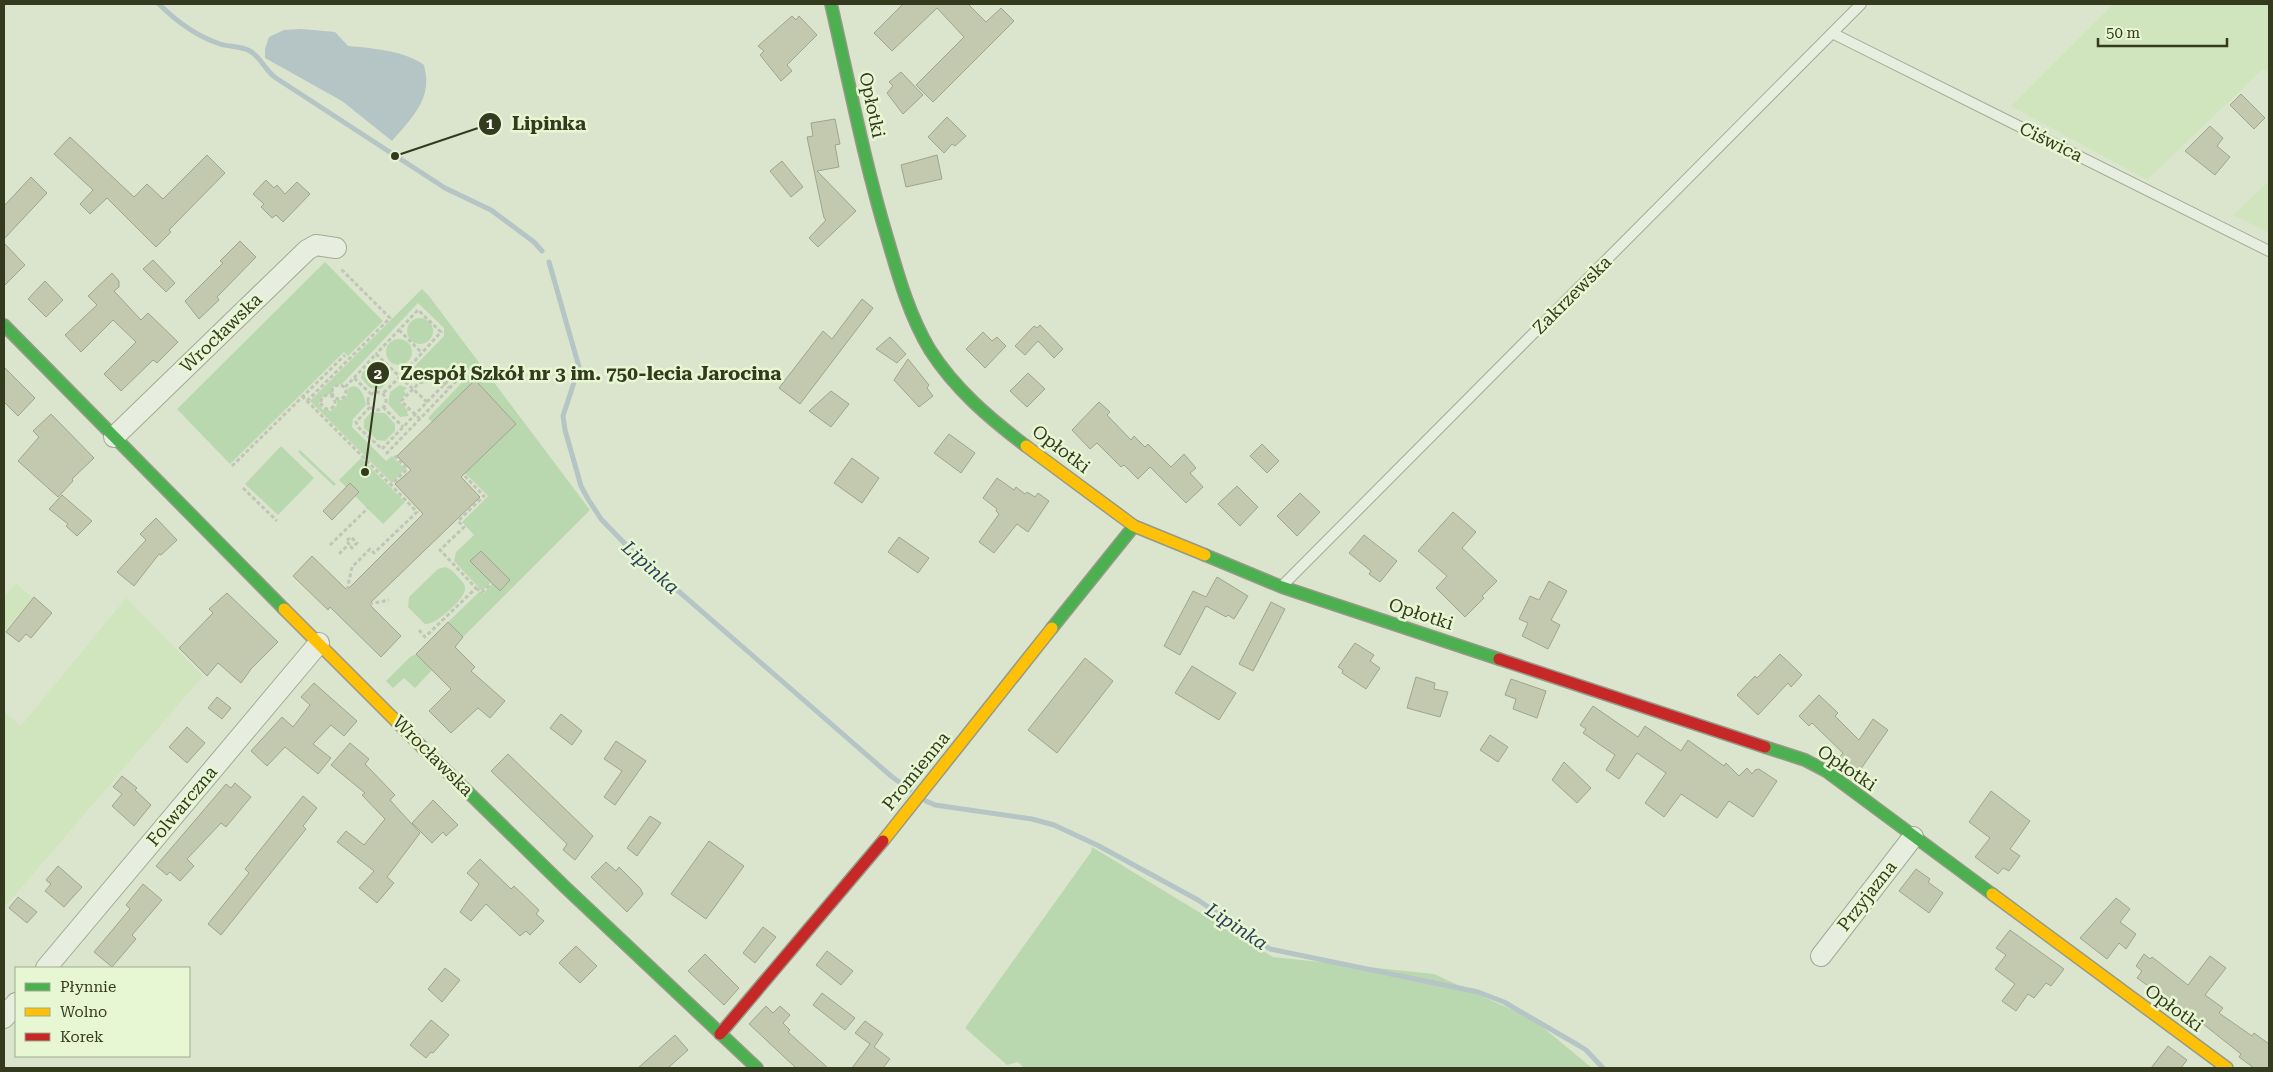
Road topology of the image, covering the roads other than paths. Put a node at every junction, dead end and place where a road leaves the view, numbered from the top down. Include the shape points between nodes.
1 (832, 4) edge
2 (1861, 4) edge
3 (1832, 33) junction
4 (336, 248) dead end
5 (2269, 251) edge
6 (4, 326) edge
7 (114, 437) junction
8 (1134, 526) junction
9 (1282, 587) junction
10 (319, 643) junction
11 (1914, 837) junction
12 (1820, 956) dead end
13 (47, 967) edge
14 (15, 1004) edge
15 (4, 1018) edge
16 (720, 1034) junction
17 (757, 1068) edge
18 (2227, 1068) edge

1 - 8 street, Opłotki via 872,186 904,295 930,350 960,390 1001,427
2 - 3 lane, Zakrzewska
3 - 5 lane, Ciświca
3 - 9 lane, Zakrzewska
4 - 7 street, Wrocławska via 316,245 307,250
6 - 7 street, Wrocławska
7 - 10 street, Wrocławska
8 - 9 street, Opłotki
8 - 16 street, Promienna via 891,831
9 - 11 street, Opłotki via 1805,760 1826,771
10 - 13 street, Folwarczna
10 - 16 street, Wrocławska via 614,936
11 - 12 street, Przyjazna
11 - 18 street, Opłotki
14 - 15 street
16 - 17 street, Wrocławska

